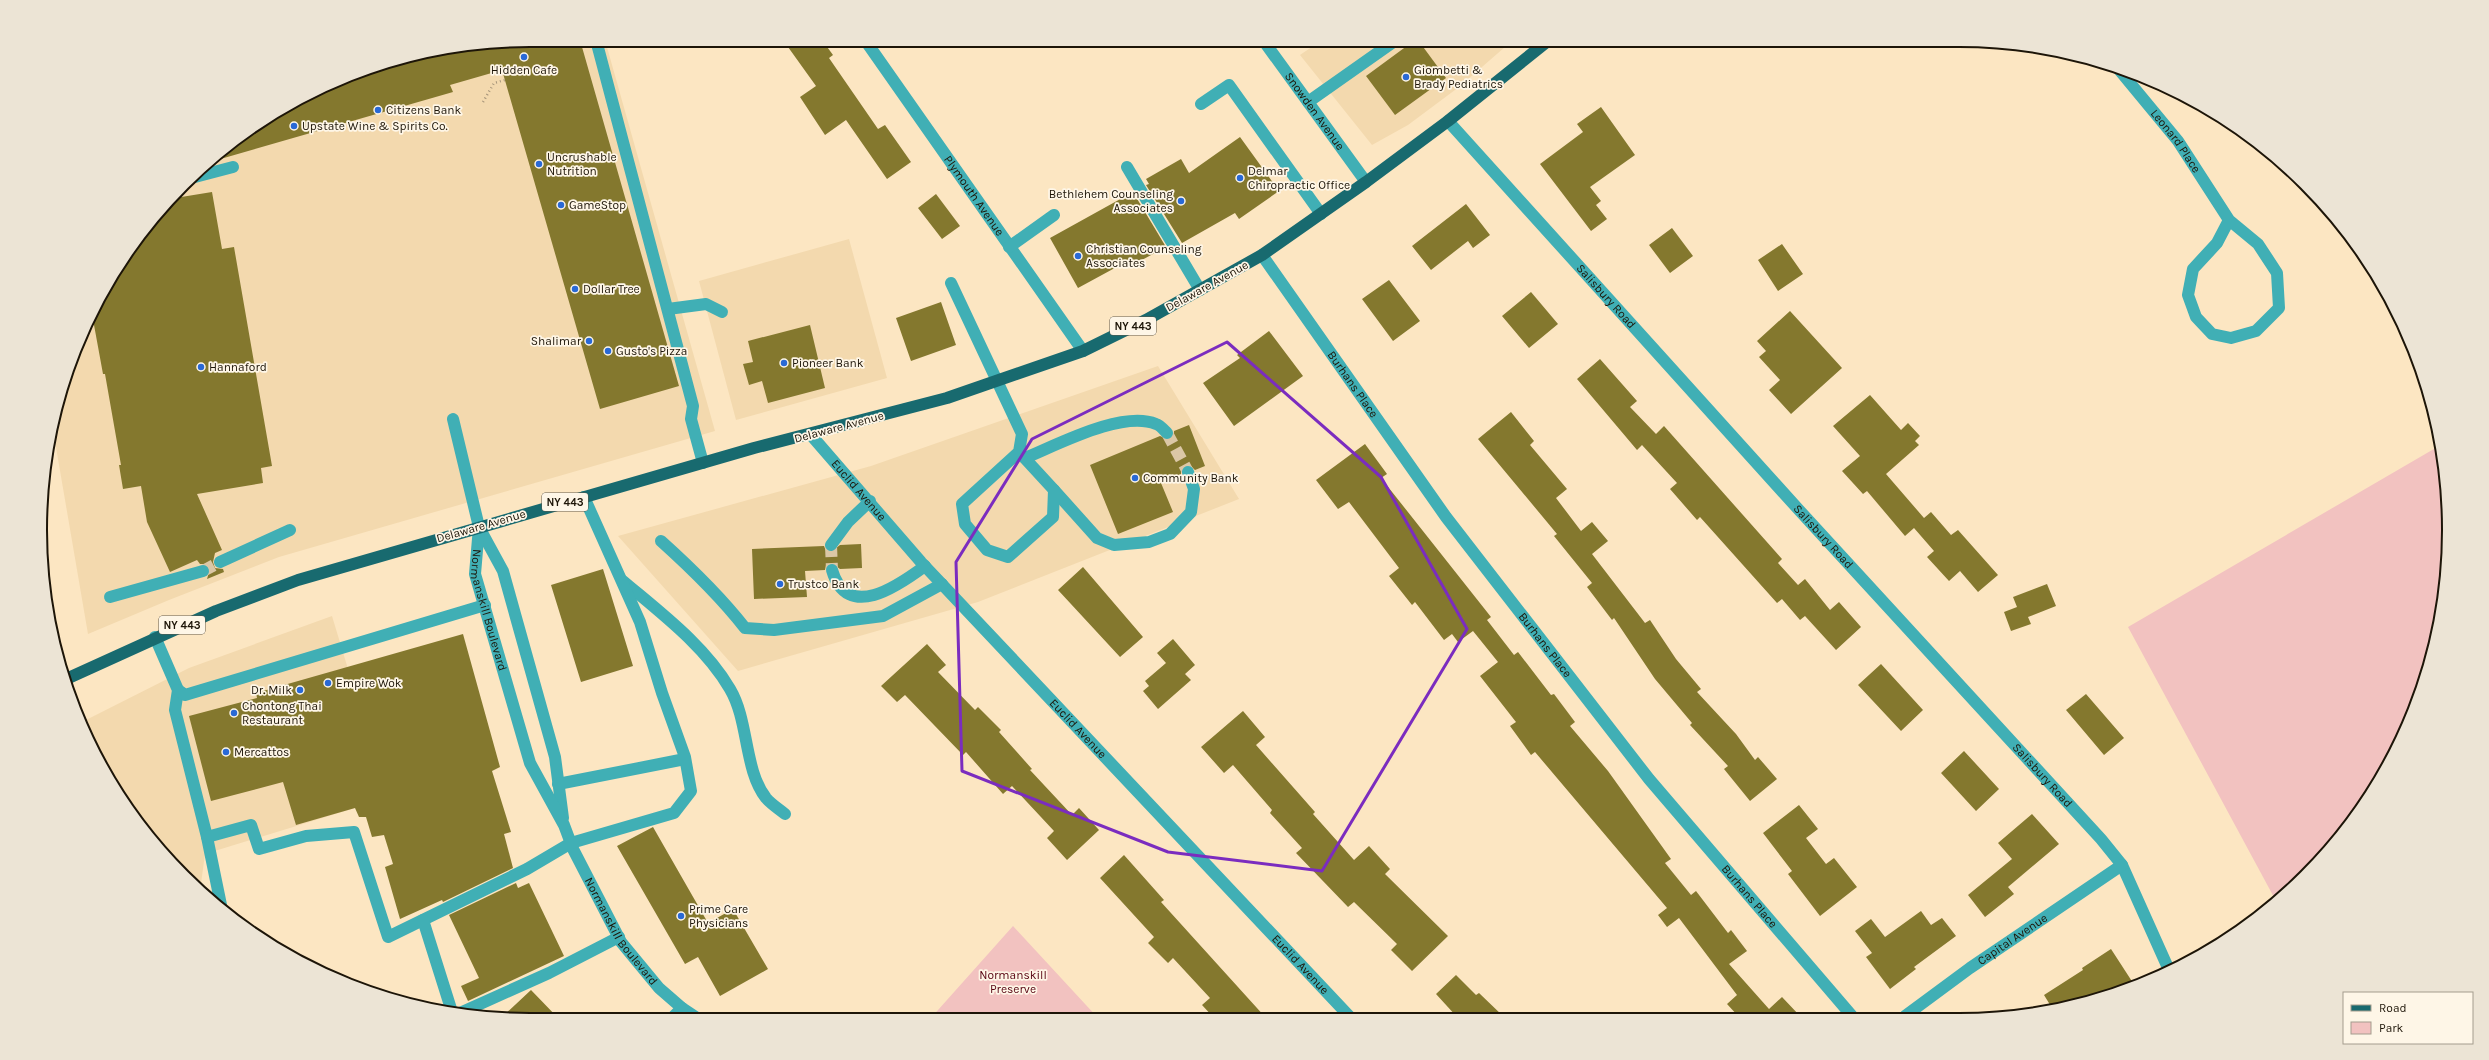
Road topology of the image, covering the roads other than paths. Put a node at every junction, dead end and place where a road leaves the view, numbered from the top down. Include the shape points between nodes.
1 (598, 47) edge
2 (870, 47) edge
3 (1268, 47) edge
4 (1386, 47) edge
5 (1540, 47) edge
6 (2125, 77) edge
7 (1308, 102) junction
8 (1201, 104) dead end
9 (1448, 121) junction
10 (233, 167) dead end
11 (1126, 167) dead end
12 (203, 175) edge
13 (1366, 182) junction
14 (1321, 214) junction
15 (1054, 215) dead end
16 (2229, 220) junction
17 (1009, 246) junction
18 (1262, 255) junction
19 (951, 283) dead end
20 (1200, 290) junction
21 (668, 309) junction
22 (722, 312) dead end
23 (1083, 351) junction
24 (996, 382) junction
25 (453, 419) dead end
26 (1167, 433) tunnel mouth
27 (811, 435) junction
28 (1022, 455) junction
29 (704, 463) junction
30 (1188, 472) tunnel mouth
31 (1054, 490) junction
32 (584, 497) junction
33 (870, 501) junction
34 (479, 527) junction
35 (290, 530) dead end
36 (660, 541) dead end
37 (831, 545) tunnel mouth
38 (220, 562) tunnel mouth
39 (925, 566) junction
40 (832, 570) tunnel mouth
41 (203, 571) tunnel mouth
42 (621, 579) junction
43 (942, 584) junction
44 (110, 597) dead end
45 (485, 605) junction
46 (155, 637) junction
47 (70, 677) edge
48 (178, 690) junction
49 (685, 759) junction
50 (558, 784) junction
51 (785, 814) dead end
52 (564, 825) junction
53 (207, 837) junction
54 (571, 843) junction
55 (2122, 865) junction
56 (218, 898) edge
57 (423, 920) junction
58 (619, 937) junction
59 (2167, 966) edge
60 (450, 1006) edge
61 (682, 1008) junction
62 (469, 1009) edge
63 (677, 1013) edge
64 (690, 1013) edge
65 (1346, 1013) edge
66 (1849, 1013) edge
67 (1909, 1013) edge

1 - 21 street
2 - 17 street, Plymouth Avenue
3 - 7 street, Snowden Avenue
4 - 7 street
5 - 9 main road, Delaware Avenue / NY 443
6 - 16 street, Leonard Place via 2178,141
7 - 13 street, Snowden Avenue
8 - 14 street via 1229,84
9 - 13 main road, Delaware Avenue / NY 443
9 - 55 street, Salisbury Road
10 - 12 street
11 - 20 street
13 - 14 main road, Delaware Avenue / NY 443
14 - 18 main road, Delaware Avenue / NY 443
15 - 17 street
16 - 16 street, Leonard Place via 2258,244 2277,273 2279,308 2256,331 2231,338 2212,334 2196,318 2188,295 2193,269 2217,243
17 - 23 street, Plymouth Avenue
18 - 20 main road, Delaware Avenue / NY 443
18 - 66 street, Burhans Place via 1446,517 1649,779
19 - 24 street
20 - 23 main road, Delaware Avenue / NY 443
21 - 22 street via 706,304
21 - 29 street via 693,406 691,419
23 - 24 main road, Delaware Avenue / NY 443
24 - 27 main road, Delaware Avenue / NY 443
24 - 28 street via 1022,434
25 - 34 street
26 - 28 street via 1156,424 1138,420 1109,425
27 - 29 main road, Delaware Avenue / NY 443
27 - 33 street, Euclid Avenue
28 - 31 street
28 - 31 street via 962,504 965,524 987,550 1008,557 1053,518
29 - 32 main road, Delaware Avenue / NY 443
30 - 31 street via 1194,488 1191,512 1170,534 1150,542 1114,545 1097,538
32 - 34 main road, Delaware Avenue / NY 443
32 - 42 street
33 - 37 street via 848,522
33 - 39 street, Euclid Avenue
34 - 45 street, Normanskill Boulevard via 475,574
34 - 46 main road, Delaware Avenue / NY 443 via 298,580
34 - 50 street, Normanskill Boulevard via 503,571 555,757
35 - 38 street
36 - 43 street via 689,565 745,628 774,630 883,616
39 - 40 street via 884,592 867,597 843,591 838,586
39 - 43 street, Euclid Avenue
41 - 44 street
42 - 49 street via 640,622
42 - 51 street via 671,621 710,662 730,688 742,717 756,779 766,799
43 - 65 street, Euclid Avenue
45 - 48 street via 185,695
45 - 52 street, Normanskill Boulevard via 530,763
46 - 47 main road, Delaware Avenue / NY 443
46 - 48 street
48 - 53 street via 175,710
49 - 50 street
49 - 54 street via 691,791 674,813
50 - 52 street, Normanskill Boulevard
52 - 54 street, Normanskill Boulevard
53 - 56 street
53 - 57 street via 251,825 259,849 306,836 354,832 388,937
54 - 57 street
54 - 58 street, Normanskill Boulevard
55 - 59 street, Salisbury Road
55 - 67 street, Capital Avenue via 1970,968
57 - 60 street
58 - 61 street, Normanskill Boulevard via 659,988
58 - 62 street via 549,973
61 - 63 street
61 - 64 street, Normanskill Boulevard

